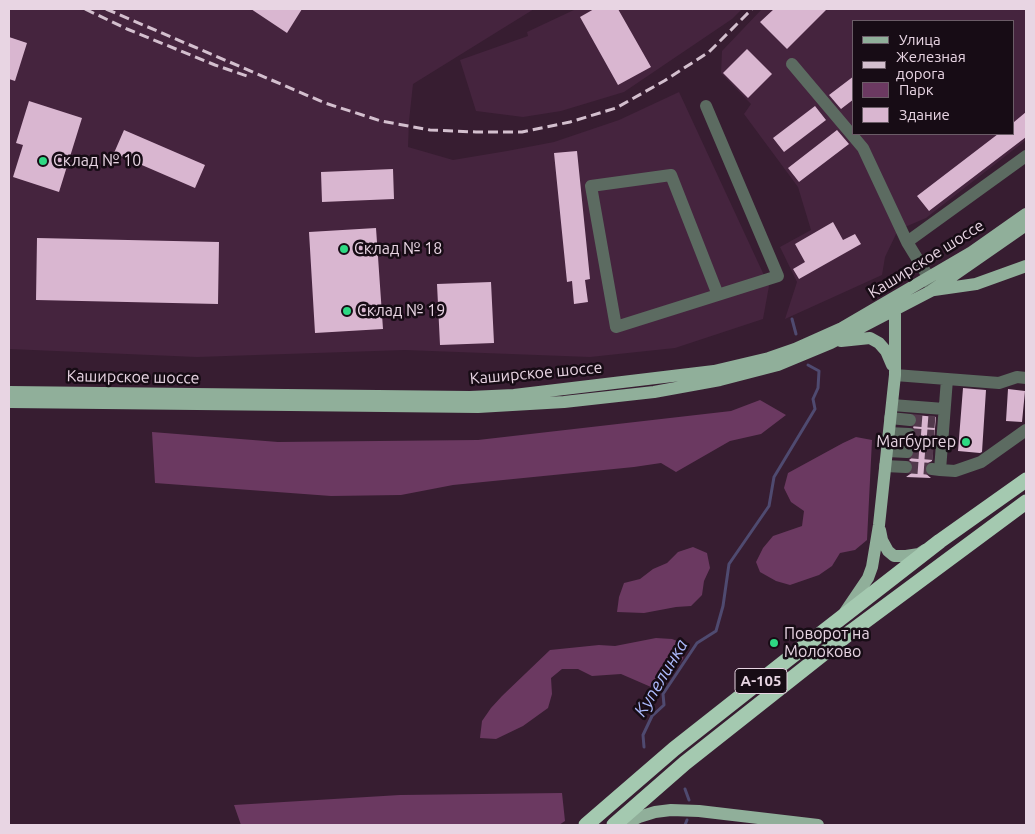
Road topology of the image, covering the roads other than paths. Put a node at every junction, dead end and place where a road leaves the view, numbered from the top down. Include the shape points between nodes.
1 (792, 64) dead end
2 (706, 106) dead end
3 (852, 135) edge
4 (852, 135) edge
5 (1026, 156) edge
6 (1026, 214) edge
7 (1026, 225) edge
8 (907, 242) junction
9 (1026, 266) edge
10 (930, 284) junction
11 (718, 295) junction
12 (896, 309) junction
13 (831, 342) junction
14 (895, 375) junction
15 (1026, 378) edge
16 (947, 379) junction
17 (9, 392) edge
18 (9, 402) edge
19 (892, 405) junction
20 (944, 408) junction
21 (890, 418) junction
22 (910, 420) tunnel mouth
23 (1026, 430) edge
24 (889, 433) junction
25 (909, 434) tunnel mouth
26 (887, 451) junction
27 (907, 452) tunnel mouth
28 (886, 466) junction
29 (906, 468) tunnel mouth
30 (1026, 480) edge
31 (1026, 502) edge
32 (880, 525) junction
33 (940, 541) junction
34 (839, 620) junction
35 (586, 825) edge
36 (614, 825) edge
37 (622, 825) edge
38 (818, 825) edge

1 - 4 lane
2 - 11 lane via 778,276
3 - 8 lane via 863,148
5 - 8 lane
6 - 10 main road, Каширское шоссе
7 - 10 main road, Каширское шоссе
8 - 10 lane
9 - 10 main road via 976,284
10 - 12 main road, Каширское шоссе
10 - 17 main road, Каширское шоссе via 795,349 744,365 514,395
11 - 11 lane via 616,327 591,186 671,175
12 - 13 main road, Каширское шоссе
12 - 14 main road
13 - 14 main road via 870,338 886,351
13 - 18 main road, Каширское шоссе via 778,365 720,380 654,392 564,402 478,407
14 - 16 lane
14 - 19 main road
15 - 16 lane via 1017,377 999,383
16 - 20 lane
19 - 20 lane
19 - 21 main road
20 - 23 lane via 939,422 936,470 955,471 981,462
21 - 22 lane
21 - 24 main road
24 - 25 lane
24 - 26 main road
26 - 27 lane
26 - 28 main road
28 - 29 lane
28 - 32 main road
30 - 33 highway, А-105
31 - 36 highway, А-105 via 852,631 685,763
32 - 33 main road via 882,540 894,556 919,554
32 - 34 main road via 868,578
33 - 34 highway, А-105
34 - 35 highway, А-105 via 674,749
37 - 38 main road via 655,812 671,810

